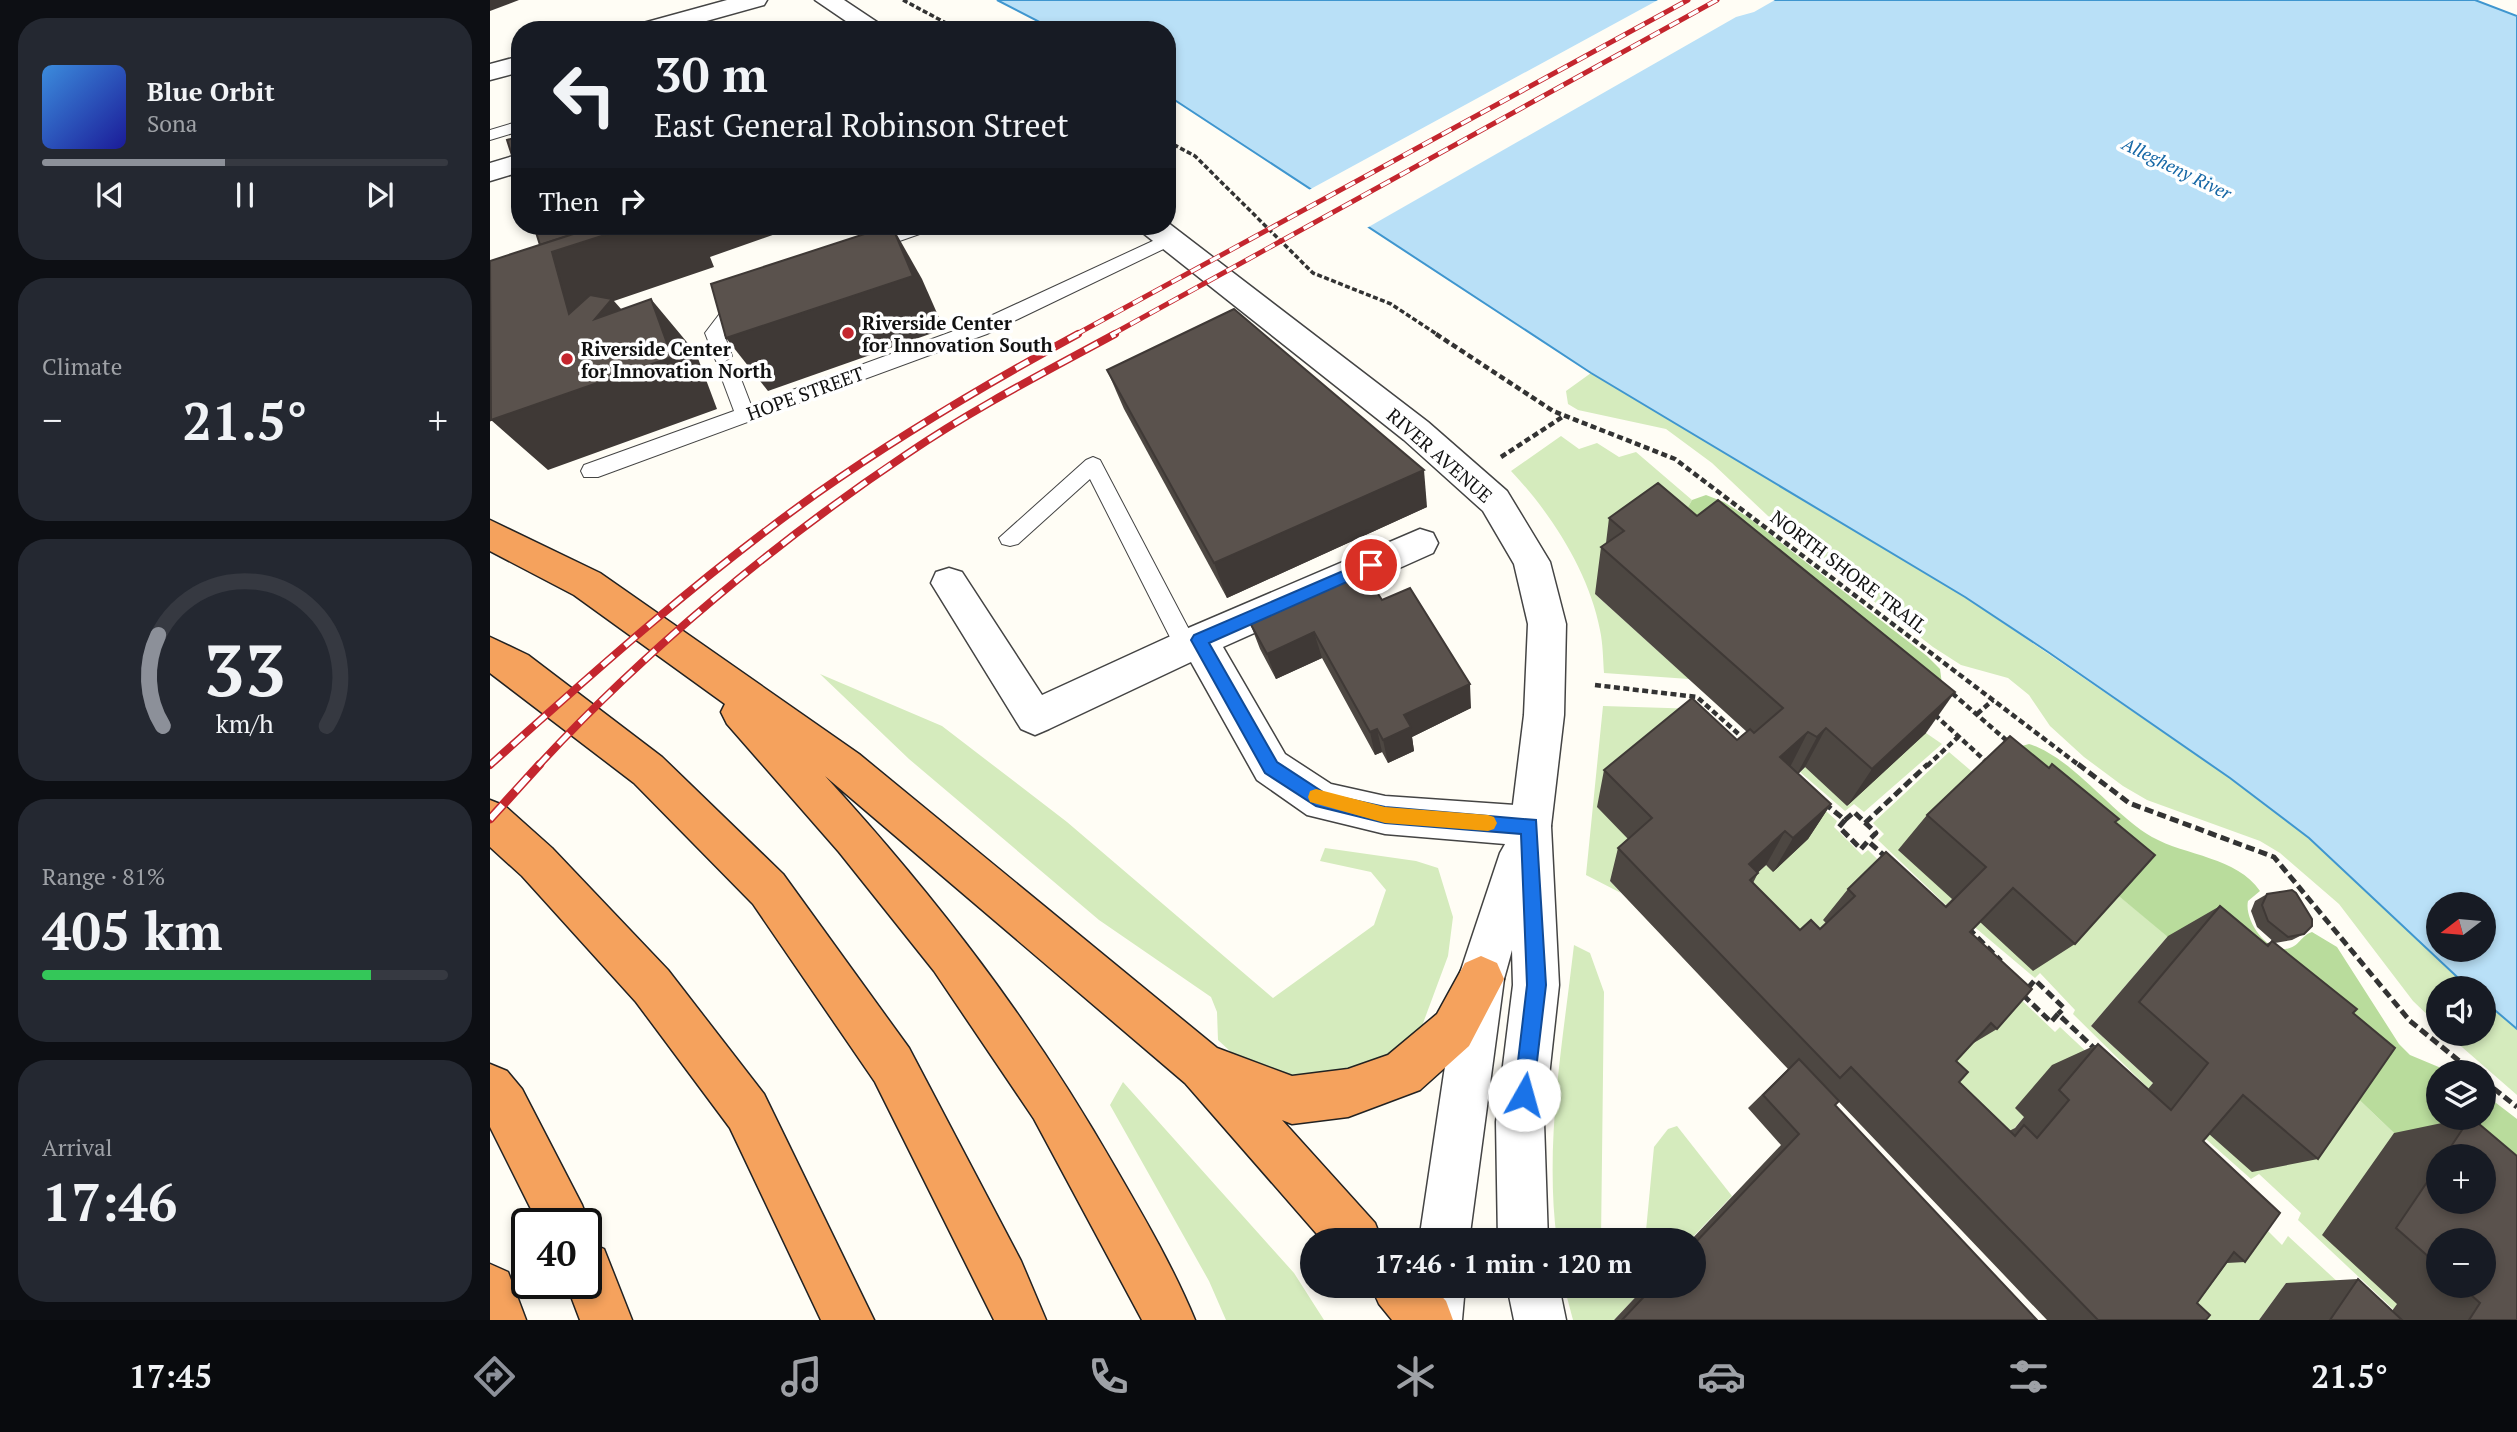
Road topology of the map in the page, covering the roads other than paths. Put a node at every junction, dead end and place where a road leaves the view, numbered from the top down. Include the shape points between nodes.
1 (755, 0) edge
2 (827, 0) edge
3 (678, 21) edge
4 (862, 21) edge
5 (511, 66) edge
6 (490, 72) edge
7 (511, 129) edge
8 (490, 135) edge
9 (511, 166) edge
10 (490, 172) edge
11 (900, 235) edge
12 (1156, 235) edge
13 (1166, 235) edge
14 (846, 254) edge
15 (759, 288) edge
16 (745, 415) junction
17 (591, 471) dead end
18 (490, 534) edge
19 (1010, 538) dead end
20 (1420, 543) dead end
21 (948, 583) dead end
22 (1193, 643) junction
23 (490, 653) edge
24 (697, 664) junction
25 (490, 820) edge
26 (1530, 826) junction
27 (1481, 979) junction
28 (1202, 1066) junction
29 (490, 1088) edge
30 (556, 1208) edge
31 (1345, 1228) edge
32 (1446, 1228) edge
33 (1523, 1228) edge
34 (490, 1290) edge
35 (1408, 1298) edge
36 (1438, 1298) edge
37 (1535, 1298) edge
38 (600, 1299) edge
39 (500, 1320) edge
40 (606, 1320) edge
41 (848, 1320) edge
42 (1020, 1320) edge
43 (1169, 1320) edge
44 (1427, 1320) edge
45 (1436, 1320) edge
46 (1540, 1320) edge

1 - 3 street
2 - 4 street
5 - 6 street
7 - 8 lane
9 - 10 street
11 - 14 lane
12 - 16 lane, HOPE STREET via 980,329
13 - 26 street, RIVER AVENUE via 1416,431 1495,501 1532,562 1547,624 1544,715
15 - 16 lane via 738,300 714,332
16 - 17 lane, HOPE STREET
18 - 24 highway via 587,584
19 - 22 lane via 1093,465
20 - 22 street
21 - 22 street via 1035,717
22 - 26 street via 1271,767 1322,801 1385,815
23 - 42 highway via 648,770 768,889 892,1065
24 - 28 highway via 845,767
24 - 43 highway via 854,838 950,955 1051,1102 1148,1273
25 - 41 highway via 537,862 652,986 747,1111
26 - 27 street
26 - 33 street via 1536,985 1520,1122
27 - 28 highway via 1453,1030 1443,1039 1403,1073 1348,1093 1292,1100
27 - 32 street
28 - 31 highway
29 - 30 highway via 505,1106
34 - 39 highway
35 - 44 highway
36 - 45 street
37 - 46 street
38 - 40 highway

